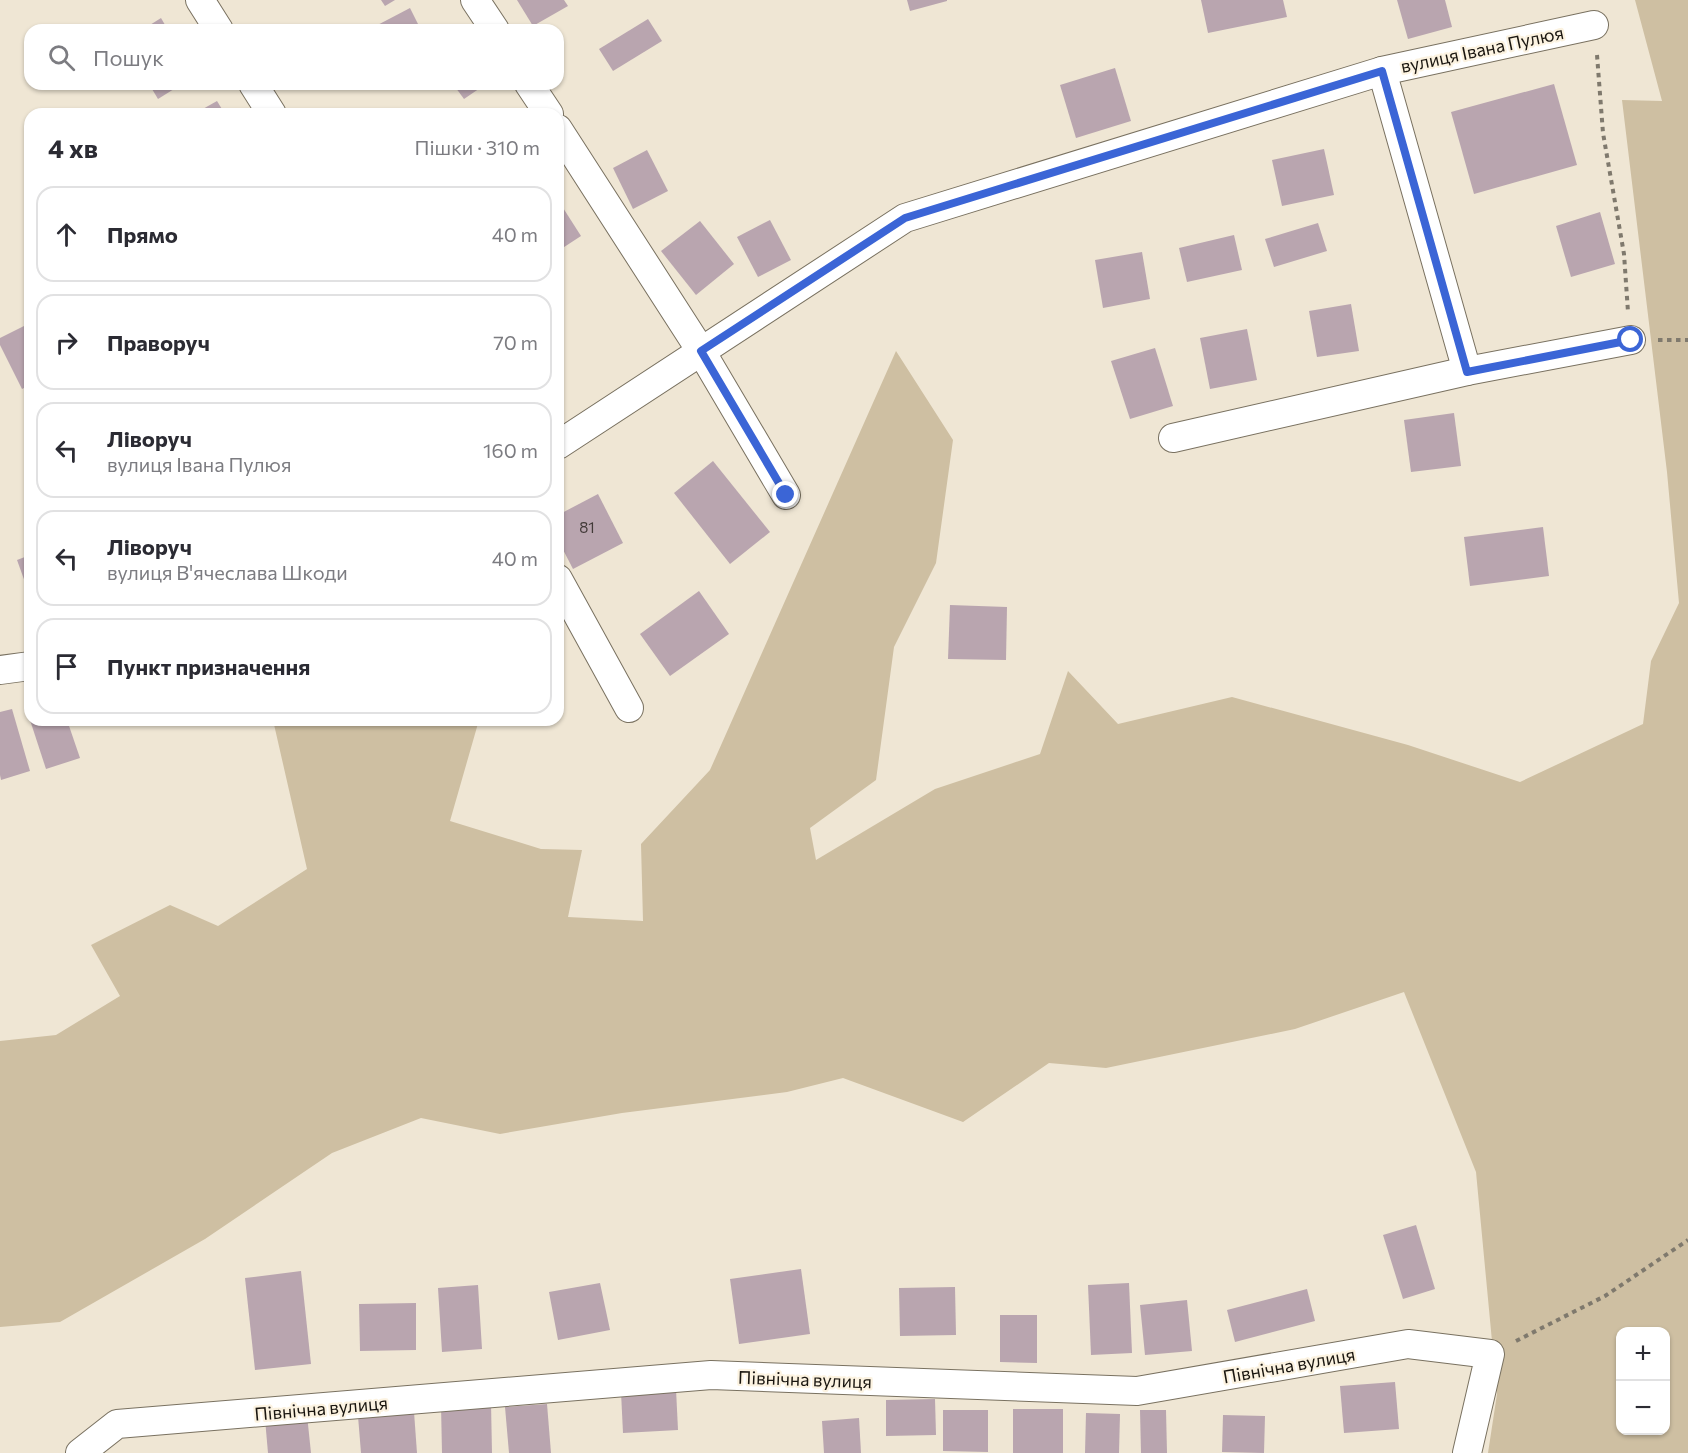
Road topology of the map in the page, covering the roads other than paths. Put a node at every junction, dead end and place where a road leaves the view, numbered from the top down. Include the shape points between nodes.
1 (200, 0) edge
2 (476, 0) edge
3 (215, 24) edge
4 (491, 24) edge
5 (1594, 25) road end
6 (1382, 71) junction
7 (257, 90) edge
8 (533, 90) edge
9 (268, 108) edge
10 (545, 108) edge
11 (564, 138) edge
12 (1631, 340) road end
13 (701, 351) junction
14 (1467, 372) junction
15 (1173, 438) dead end
16 (564, 440) edge
17 (786, 495) dead end
18 (564, 590) edge
19 (24, 667) edge
20 (0, 670) edge
21 (629, 708) dead end
22 (80, 1453) edge
23 (1467, 1453) edge

1 - 3 street
2 - 4 street
5 - 6 street, вулиця Івана Пулюя
6 - 13 street, вулиця Івана Пулюя via 905,218
6 - 14 street
7 - 9 street
8 - 10 street
11 - 13 street
12 - 14 street
13 - 16 street, вулиця Івана Пулюя
13 - 17 street
14 - 15 street
18 - 21 street
19 - 20 street
22 - 23 street, Північна вулиця via 117,1424 711,1376 1137,1391 1408,1344 1490,1354

